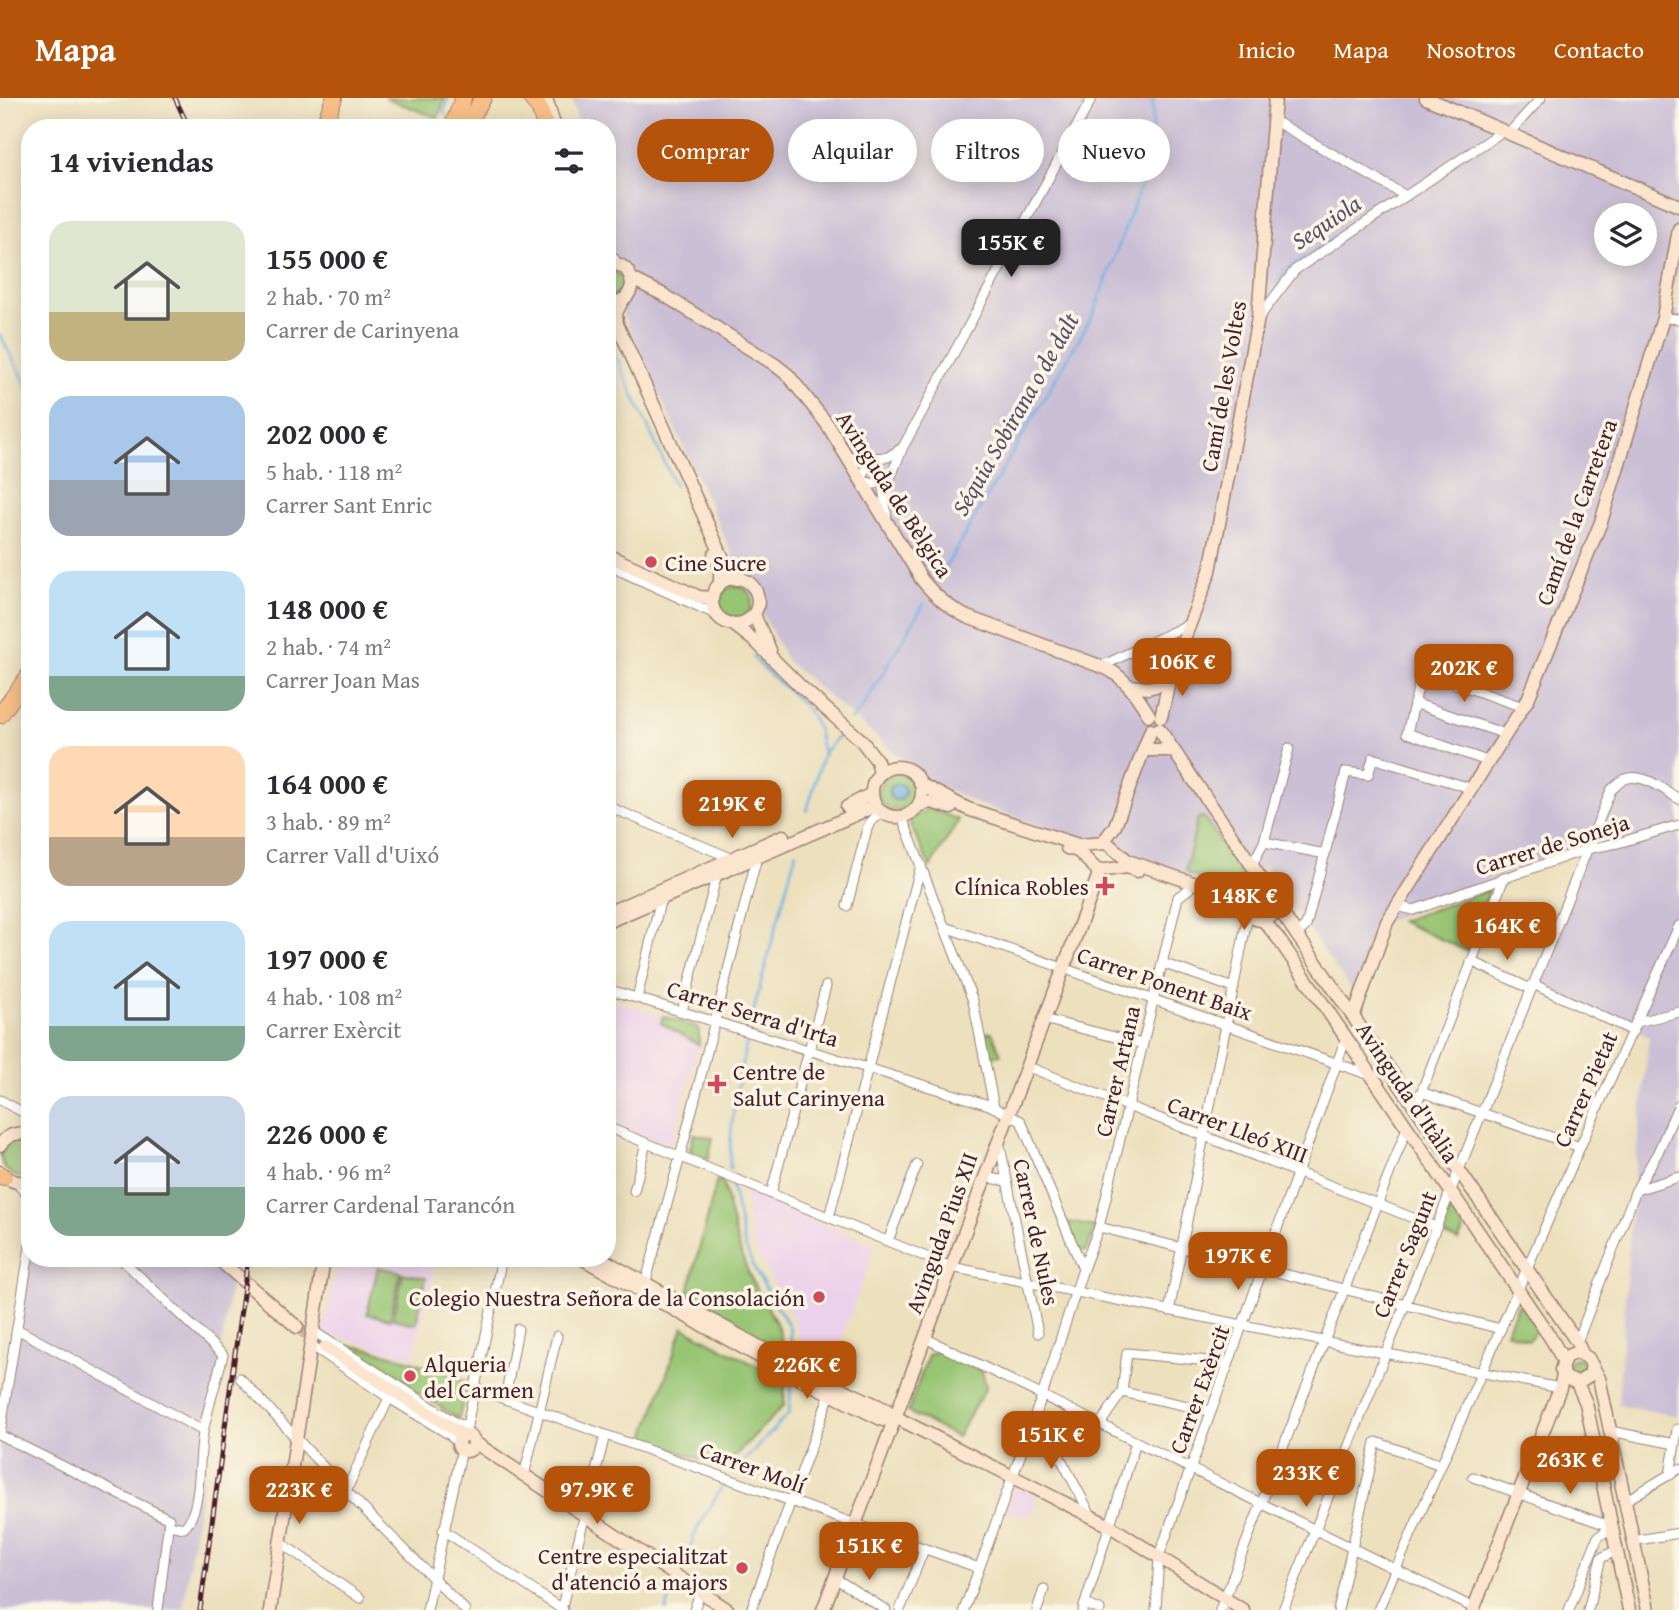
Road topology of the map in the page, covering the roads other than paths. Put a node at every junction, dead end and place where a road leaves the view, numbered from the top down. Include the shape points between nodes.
1 (334, 98) edge
2 (463, 98) edge
3 (472, 98) edge
4 (482, 98) edge
5 (531, 98) edge
6 (546, 98) edge
7 (1092, 98) edge
8 (1275, 98) edge
9 (1426, 98) edge
10 (1541, 98) edge
11 (326, 119) edge
12 (456, 119) edge
13 (467, 119) edge
14 (470, 119) edge
15 (543, 119) edge
16 (552, 119) edge
17 (1273, 120) junction
18 (1506, 132) junction
19 (1406, 196) junction
20 (1679, 206) edge
21 (1679, 229) edge
22 (616, 266) edge
23 (631, 285) junction
24 (616, 301) edge
25 (622, 301) junction
26 (1663, 317) junction
27 (1258, 318) junction
28 (1679, 319) edge
29 (616, 335) edge
30 (903, 447) junction
31 (845, 454) junction
32 (877, 458) junction
33 (889, 478) junction
34 (861, 481) junction
35 (888, 524) junction
36 (616, 559) edge
37 (616, 569) edge
38 (737, 579) junction
39 (720, 584) junction
40 (712, 597) junction
41 (715, 614) junction
42 (754, 615) junction
43 (733, 624) junction
44 (1189, 624) junction
45 (779, 665) junction
46 (1101, 666) junction
47 (1167, 678) junction
48 (21, 686) edge
49 (1130, 686) junction
50 (1414, 703) junction
51 (1522, 707) junction
52 (0, 715) edge
53 (1154, 721) junction
54 (1505, 734) junction
55 (861, 740) junction
56 (1289, 748) dead end
57 (1145, 750) junction
58 (1173, 750) junction
59 (1487, 761) junction
60 (896, 767) junction
61 (880, 773) junction
62 (922, 785) junction
63 (1470, 788) junction
64 (1679, 799) edge
65 (876, 804) junction
66 (919, 805) junction
67 (616, 810) edge
68 (902, 817) junction
69 (1679, 824) edge
70 (1264, 842) junction
71 (703, 847) junction
72 (1107, 847) junction
73 (1587, 849) junction
74 (1325, 854) junction
75 (757, 857) junction
76 (732, 858) junction
77 (1089, 860) junction
78 (921, 865) junction
79 (1252, 865) junction
80 (1106, 870) junction
81 (712, 871) junction
82 (1504, 878) junction
83 (1189, 889) junction
84 (1268, 889) junction
85 (1251, 892) junction
86 (661, 898) junction
87 (1278, 905) junction
88 (847, 906) dead end
89 (1396, 906) junction
90 (616, 908) edge
91 (1247, 912) junction
92 (616, 918) edge
93 (1263, 920) junction
94 (1679, 926) edge
95 (946, 927) junction
96 (1298, 933) junction
97 (1471, 961) junction
98 (1162, 963) junction
99 (1062, 968) junction
100 (826, 986) dead end
101 (1532, 987) junction
102 (1234, 988) junction
103 (616, 992) edge
104 (637, 998) junction
105 (1153, 999) junction
106 (682, 1012) junction
107 (1679, 1012) edge
108 (1354, 1015) junction
109 (1043, 1019) junction
110 (714, 1021) junction
111 (1226, 1025) junction
112 (1635, 1026) junction
113 (1346, 1038) junction
114 (1143, 1044) junction
115 (809, 1050) junction
116 (1336, 1063) junction
117 (1026, 1066) junction
118 (868, 1068) junction
119 (1372, 1076) junction
120 (1421, 1092) junction
121 (0, 1100) edge
122 (1679, 1104) edge
123 (1416, 1105) junction
124 (1128, 1106) junction
125 (994, 1107) junction
126 (21, 1111) edge
127 (1008, 1113) junction
128 (1482, 1113) junction
129 (1408, 1128) junction
130 (616, 1131) edge
131 (21, 1133) edge
132 (1204, 1136) junction
133 (3, 1138) edge
134 (999, 1139) junction
135 (646, 1143) junction
136 (1580, 1147) junction
137 (680, 1157) junction
138 (917, 1165) dead end
139 (1459, 1170) junction
140 (1297, 1172) junction
141 (984, 1177) junction
142 (1679, 1177) edge
143 (1007, 1181) junction
144 (1636, 1190) junction
145 (634, 1191) dead end
146 (1450, 1191) junction
147 (771, 1194) junction
148 (1377, 1204) junction
149 (829, 1217) junction
150 (1100, 1227) junction
151 (1436, 1227) junction
152 (888, 1241) junction
153 (1181, 1248) junction
154 (27, 1267) edge
155 (130, 1267) edge
156 (228, 1267) edge
157 (315, 1267) edge
158 (323, 1267) edge
159 (500, 1267) edge
160 (600, 1267) edge
161 (613, 1267) edge
162 (951, 1267) junction
163 (1083, 1269) junction
164 (1262, 1269) junction
165 (1527, 1269) junction
166 (1029, 1284) junction
167 (644, 1288) junction
168 (1344, 1289) junction
169 (1517, 1289) junction
170 (1076, 1293) junction
171 (1405, 1304) junction
172 (1169, 1311) junction
173 (1242, 1326) junction
174 (298, 1327) tunnel mouth
175 (17, 1329) junction
176 (518, 1329) dead end
177 (1501, 1329) junction
178 (313, 1331) junction
179 (1038, 1333) dead end
180 (557, 1336) dead end
181 (925, 1338) junction
182 (1324, 1342) junction
183 (311, 1345) junction
184 (325, 1347) tunnel mouth
185 (1579, 1348) junction
186 (1385, 1354) junction
187 (1563, 1360) junction
188 (1228, 1363) junction
189 (1592, 1365) junction
190 (1482, 1372) junction
191 (240, 1378) dead end
192 (1562, 1381) junction
193 (1577, 1383) junction
194 (474, 1388) junction
195 (849, 1391) junction
196 (1122, 1392) junction
197 (830, 1394) junction
198 (1042, 1396) junction
199 (388, 1398) junction
200 (505, 1399) junction
201 (1211, 1411) junction
202 (539, 1412) junction
203 (1036, 1412) junction
204 (443, 1414) junction
205 (895, 1417) junction
206 (1100, 1424) junction
207 (450, 1427) junction
208 (1677, 1429) dead end
209 (1611, 1431) junction
210 (203, 1432) junction
211 (0, 1434) edge
212 (605, 1435) junction
213 (294, 1436) junction
214 (465, 1436) junction
215 (1136, 1442) junction
216 (1675, 1444) junction
217 (1441, 1465) junction
218 (1191, 1469) junction
219 (1679, 1469) edge
220 (1012, 1475) junction
221 (1670, 1475) junction
222 (524, 1476) junction
223 (1473, 1477) dead end
224 (346, 1491) junction
225 (1519, 1493) junction
226 (791, 1501) junction
227 (1625, 1501) junction
228 (1261, 1503) junction
229 (585, 1515) junction
230 (1092, 1517) junction
231 (169, 1522) junction
232 (855, 1524) junction
233 (1111, 1526) junction
234 (1612, 1527) junction
235 (443, 1530) junction
236 (1314, 1530) junction
237 (1679, 1533) edge
238 (1633, 1541) junction
239 (280, 1542) junction
240 (1352, 1548) junction
241 (924, 1549) junction
242 (1617, 1550) junction
243 (1159, 1556) junction
244 (1591, 1556) junction
245 (1601, 1558) junction
246 (979, 1568) junction
247 (1395, 1570) junction
248 (436, 1578) junction
249 (836, 1579) junction
250 (1044, 1589) dead end
251 (701, 1590) junction
252 (360, 1598) dead end
253 (1222, 1604) edge
254 (1084, 1607) edge
255 (1475, 1609) edge
256 (158, 1610) edge
257 (263, 1610) edge
258 (270, 1610) edge
259 (427, 1610) edge
260 (466, 1610) edge
261 (561, 1610) edge
262 (694, 1610) edge
263 (728, 1610) edge
264 (751, 1610) edge
265 (823, 1610) edge
266 (886, 1610) edge
267 (900, 1610) edge
268 (964, 1610) edge
269 (1037, 1610) edge
270 (1100, 1610) edge
271 (1156, 1610) edge
272 (1243, 1610) edge
273 (1283, 1610) edge
274 (1338, 1610) edge
275 (1378, 1610) edge
276 (1569, 1610) edge
277 (1588, 1610) edge
278 (1629, 1610) edge
279 (1647, 1610) edge

1 - 11 highway
2 - 12 highway
3 - 13 highway
4 - 14 highway
5 - 15 highway
6 - 16 main road
7 - 30 street
8 - 17 main road, Camí de les Voltes
9 - 18 main road
10 - 18 street
17 - 19 street
17 - 27 main road, Camí de les Voltes
18 - 19 street
18 - 20 main road
19 - 27 street via 1294,270
21 - 26 main road, Camí de la Carretera
22 - 23 main road via 627,270
23 - 25 main road
23 - 31 main road, Avinguda de Bèlgica via 655,290 775,364 827,424
24 - 25 main road
25 - 38 main road via 617,324 726,565
26 - 28 street
26 - 51 main road, Camí de la Carretera via 1601,522
27 - 44 main road, Camí de les Voltes via 1210,571
29 - 39 main road via 720,568
30 - 32 street
30 - 33 street
31 - 32 street
31 - 34 main road, Avinguda de Bèlgica
32 - 34 street
33 - 34 street via 875,484
33 - 35 street via 884,493
34 - 35 main road, Avinguda de Bèlgica
35 - 46 main road, Avinguda de Bèlgica via 922,580 948,607
36 - 40 main road via 699,597
37 - 41 street
38 - 39 main road
38 - 42 main road via 756,592
39 - 40 main road
40 - 41 main road
41 - 43 main road
42 - 43 main road
42 - 45 main road
43 - 45 main road
44 - 46 street
44 - 47 main road, Camí de les Voltes
45 - 55 main road
46 - 49 main road, Avinguda de Bèlgica
47 - 49 main road via 1148,688
47 - 53 main road, Camí de les Voltes
48 - 52 highway
49 - 53 main road, Avinguda de Bèlgica
50 - 51 street via 1422,672
50 - 54 street
50 - 59 street via 1407,733
51 - 54 main road, Camí de la Carretera
53 - 57 main road
53 - 58 main road, Avinguda de Bèlgica
54 - 59 main road, Camí de la Carretera
55 - 60 main road
55 - 61 main road
56 - 70 street
57 - 58 main road
57 - 72 main road
58 - 79 main road, Avinguda de Bèlgica
59 - 63 main road, Camí de la Carretera
60 - 61 main road
60 - 62 main road via 916,775
61 - 65 main road via 873,782
62 - 66 main road
62 - 72 main road via 968,809 1079,845
63 - 74 street via 1373,758 1368,775 1346,772
63 - 89 main road, Camí de la Carretera
64 - 73 street, Carrer Sagunt via 1649,781 1624,779 1611,790
65 - 68 main road via 891,817
65 - 75 main road
65 - 76 main road via 861,802
65 - 88 street
66 - 68 main road
66 - 77 main road via 940,803 1078,851
67 - 71 street
68 - 78 street
69 - 73 street, Carrer de Soneja
70 - 74 street
70 - 79 street
71 - 76 street
71 - 81 street
72 - 77 main road via 1090,852
72 - 80 main road via 1117,862
72 - 85 main road via 1128,861 1217,891
73 - 82 street, Carrer de Soneja
73 - 101 street, Carrer Sagunt
74 - 96 street via 1306,926
75 - 81 main road
75 - 110 street
76 - 81 main road
77 - 80 main road via 1094,869
78 - 95 street
78 - 118 street
79 - 84 main road, Avinguda de Bèlgica
79 - 85 main road
80 - 83 main road via 1127,867
80 - 99 main road, Avinguda Pius XII
81 - 86 main road
81 - 90 main road
81 - 106 street
82 - 89 street, Carrer de Soneja via 1414,910
82 - 97 street
83 - 91 main road
83 - 98 street, Carrer Artana via 1178,897
84 - 85 main road
84 - 87 main road
85 - 91 main road via 1245,901
86 - 92 main road
86 - 104 street
87 - 93 main road via 1273,916
87 - 96 main road, Avinguda d'Itàlia
89 - 108 main road, Camí de la Carretera
91 - 93 main road
91 - 102 street
93 - 113 main road, Avinguda d'Itàlia
94 - 112 street, Carrer Pietat
95 - 99 street, Carrer Ponent Baix
95 - 125 street via 973,1001
96 - 108 main road, Avinguda d'Itàlia
97 - 101 street
97 - 120 street
98 - 102 street
98 - 105 street, Carrer Artana
99 - 105 street, Carrer Ponent Baix
99 - 109 main road, Avinguda Pius XII
100 - 115 street
101 - 112 street
101 - 128 street, Carrer Sagunt
102 - 111 street
103 - 104 street, Carrer Serra d'Irta
104 - 106 street, Carrer Serra d'Irta
105 - 111 street, Carrer Ponent Baix
105 - 114 street, Carrer Artana
106 - 110 street, Carrer Serra d'Irta
107 - 112 street
108 - 123 main road, Avinguda d'Itàlia
109 - 114 street
109 - 117 main road, Avinguda Pius XII
110 - 115 street, Carrer Serra d'Irta
110 - 137 street
111 - 116 street, Carrer Ponent Baix
111 - 132 street
112 - 136 street, Carrer Pietat
113 - 116 street, Carrer Exèrcit
113 - 119 main road, Avinguda d'Itàlia
114 - 124 street, Carrer Artana
115 - 118 street, Carrer Serra d'Irta
115 - 147 street
116 - 119 street, Carrer Ponent Baix
116 - 140 street, Carrer Exèrcit
117 - 124 street, Carrer Lleó XIII
117 - 127 main road, Avinguda Pius XII
118 - 125 street, Carrer Serra d'Irta
118 - 149 street
119 - 129 main road, Avinguda d'Itàlia
120 - 123 street
120 - 128 street
121 - 126 street
122 - 144 street
123 - 139 main road, Avinguda d'Itàlia
124 - 132 street, Carrer Lleó XIII
124 - 150 street, Carrer Artana
125 - 127 street, Carrer Serra d'Irta
127 - 134 main road, Avinguda Pius XII
127 - 163 street via 1021,1121
128 - 136 street
128 - 139 street, Carrer Sagunt
129 - 146 main road, Avinguda d'Itàlia
129 - 148 street
130 - 135 street
131 - 133 main road
132 - 140 street, Carrer Lleó XIII
132 - 153 street
134 - 141 main road, Avinguda Pius XII
134 - 143 street, Carrer de Nules
135 - 137 street
135 - 145 street
136 - 165 street, Carrer Pietat
137 - 147 street
137 - 167 street
138 - 152 street
139 - 146 street, Carrer Sagunt
139 - 165 main road, Avinguda d'Itàlia
140 - 148 street, Carrer Lleó XIII
140 - 164 street, Carrer Exèrcit
141 - 143 street
141 - 162 main road, Avinguda Pius XII
142 - 144 street
143 - 166 street, Carrer de Nules
144 - 185 street
146 - 151 street, Carrer Sagunt
146 - 169 main road, Avinguda d'Itàlia
147 - 149 street
148 - 151 street, Carrer Lleó XIII
148 - 168 street
149 - 152 street
150 - 153 street
150 - 163 street, Carrer Artana
151 - 171 street, Carrer Sagunt
152 - 162 street
153 - 164 street
153 - 172 street
154 - 175 street
155 - 210 street via 223,1355
156 - 174 main road
157 - 213 main road
158 - 178 main road
159 - 194 street
160 - 167 main road
161 - 167 main road
162 - 166 street
162 - 181 main road, Avinguda Pius XII
163 - 170 street, Carrer Artana
164 - 168 street
164 - 173 street, Carrer Exèrcit
165 - 169 street
165 - 185 main road, Avinguda d'Itàlia
166 - 170 street
166 - 179 street, Carrer de Nules
167 - 195 main road
167 - 197 main road
168 - 171 street
168 - 182 street
169 - 177 street
169 - 187 main road, Avinguda d'Itàlia
170 - 172 street
170 - 198 street, Carrer Artana
171 - 177 street
171 - 186 street, Carrer Sagunt
172 - 173 street
173 - 182 street
173 - 188 street, Carrer Exèrcit
175 - 210 street
175 - 211 street
176 - 200 street
177 - 190 street
178 - 183 main road
178 - 204 street
180 - 202 street
181 - 198 street
181 - 205 main road, Avinguda Pius XII
182 - 186 street
182 - 228 street
183 - 199 street
183 - 213 main road
184 - 207 main road
185 - 187 main road
185 - 189 main road
186 - 190 street
186 - 236 street, Carrer Sagunt
187 - 192 main road
188 - 196 street via 1127,1353
188 - 201 street, Carrer Exèrcit
189 - 193 main road via 1590,1375
189 - 209 main road
190 - 192 street
190 - 217 street
191 - 213 street
192 - 193 main road
192 - 225 main road
193 - 234 main road via 1586,1403
194 - 200 street, Carrer Molí
194 - 214 street
195 - 197 street
195 - 205 main road
196 - 201 street
196 - 206 street
197 - 205 main road via 883,1420
197 - 226 street
198 - 203 street, Carrer Artana
198 - 206 street
199 - 214 street via 450,1435
199 - 224 street
200 - 202 street, Carrer Molí
201 - 218 street, Carrer Exèrcit
202 - 212 street, Carrer Molí
202 - 222 street
203 - 220 street, Carrer Artana
203 - 230 street
204 - 207 street
204 - 214 street via 458,1424
205 - 220 main road
205 - 232 main road, Avinguda Pius XII
206 - 215 street
207 - 214 main road
208 - 216 street
209 - 216 street
209 - 227 main road
210 - 231 street via 191,1521 184,1528
211 - 231 street
212 - 226 street, Carrer Molí
212 - 229 street
213 - 224 street
213 - 239 main road
213 - 257 main road
214 - 222 main road
214 - 235 street
215 - 218 street
215 - 233 street
216 - 221 street
217 - 240 street via 1377,1441
217 - 247 street
218 - 228 street
218 - 243 street, Carrer Exèrcit
219 - 221 street
220 - 230 main road
220 - 246 street, Carrer Artana
221 - 227 street
222 - 229 main road
223 - 225 street
224 - 248 street
225 - 234 street
225 - 255 main road
226 - 232 street, Carrer Molí
226 - 264 street
227 - 238 main road
228 - 236 street
228 - 253 street
229 - 251 main road
229 - 261 street
230 - 233 main road
231 - 256 street
232 - 241 street, Carrer Molí
232 - 249 main road, Avinguda Pius XII
233 - 243 main road
233 - 254 street
234 - 242 main road
234 - 244 street via 1598,1537
235 - 248 street
235 - 261 street
236 - 240 street
236 - 273 street, Carrer Sagunt
237 - 238 street
238 - 279 main road
239 - 252 street
239 - 258 main road
240 - 247 street
240 - 274 street
241 - 246 street, Carrer Molí
241 - 267 street
242 - 245 street
242 - 278 main road
243 - 253 main road
243 - 271 street, Carrer Exèrcit
244 - 245 street
244 - 276 street
245 - 277 street
246 - 268 street, Carrer Artana
247 - 255 street
247 - 275 street
248 - 259 street
248 - 260 street
249 - 265 main road, Avinguda Pius XII
249 - 266 street
250 - 269 street
251 - 262 street
251 - 263 main road
253 - 272 main road
254 - 270 street

